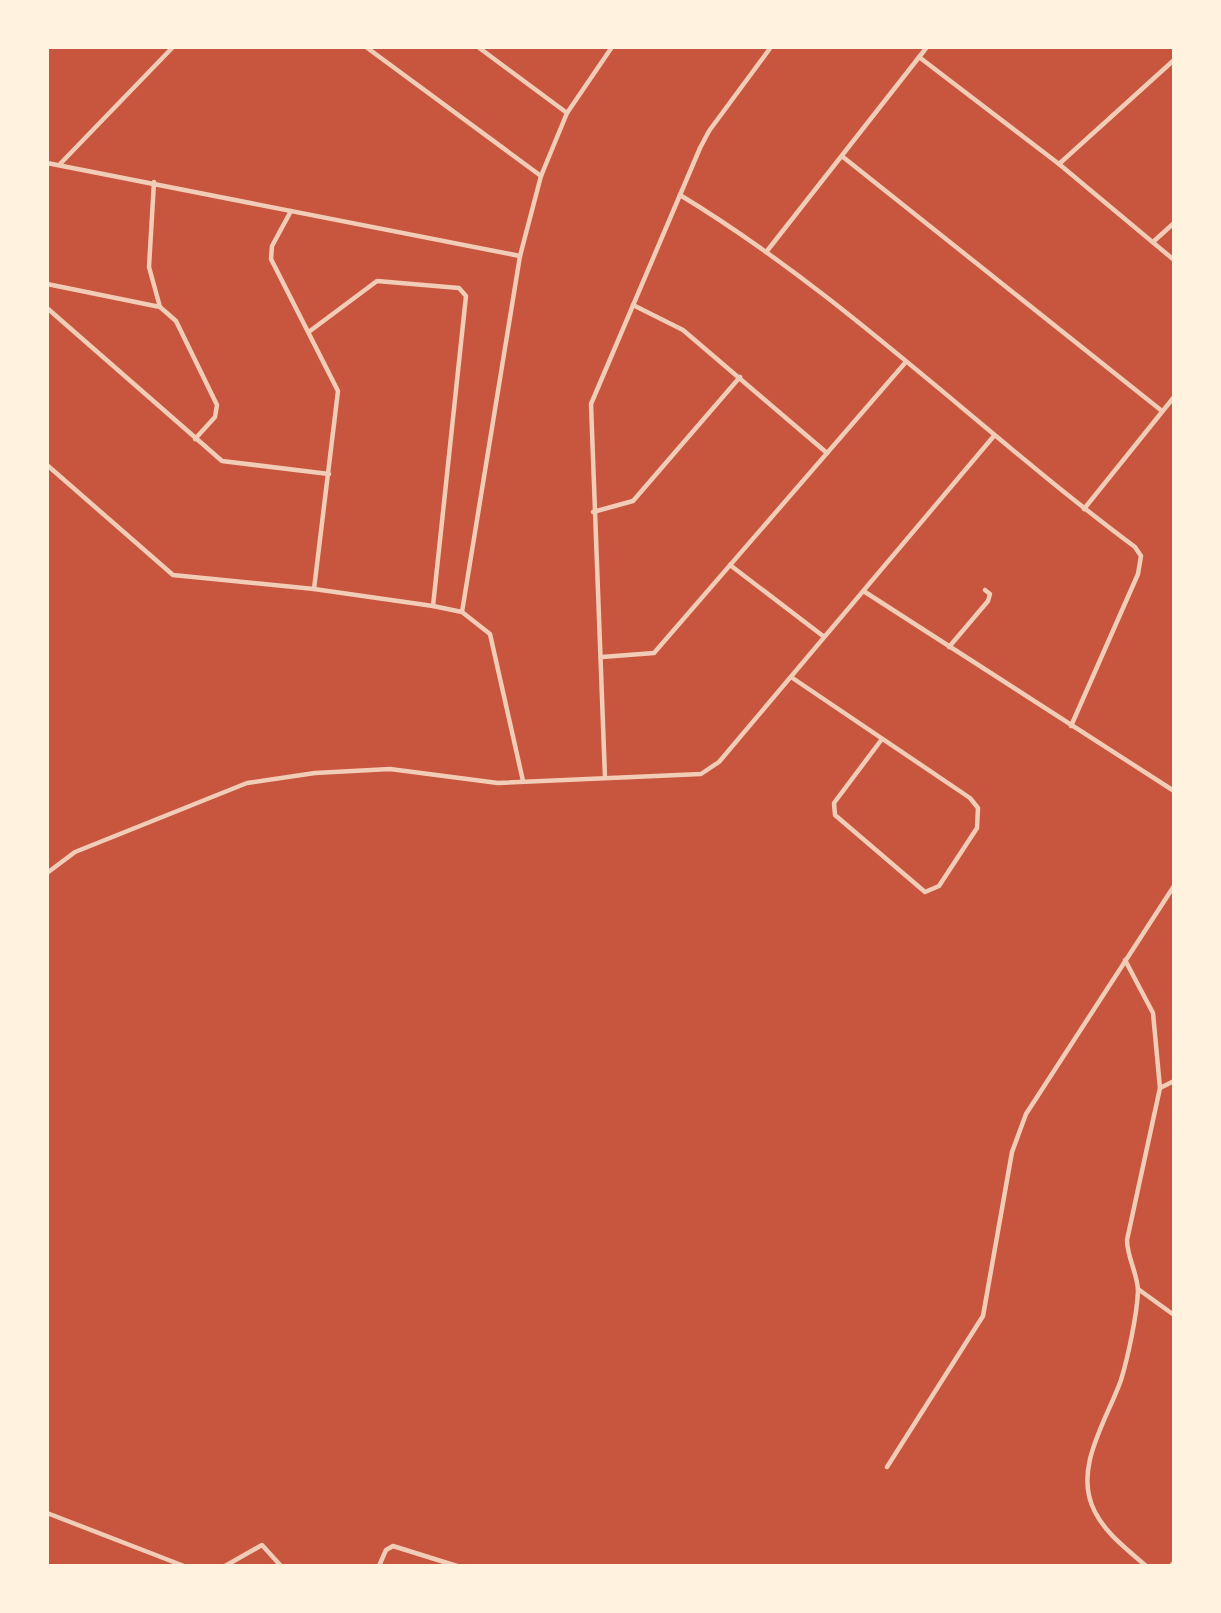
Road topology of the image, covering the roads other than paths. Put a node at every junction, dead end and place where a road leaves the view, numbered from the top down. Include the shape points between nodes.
1 (173, 47) edge
2 (366, 47) edge
3 (478, 47) edge
4 (612, 47) edge
5 (771, 47) edge
6 (927, 47) edge
7 (919, 57) junction
8 (1174, 60) edge
9 (567, 113) junction
10 (843, 157) junction
11 (47, 163) edge
12 (60, 164) junction
13 (1059, 164) junction
14 (541, 176) junction
15 (154, 182) junction
16 (680, 195) junction
17 (291, 211) junction
18 (1174, 223) edge
19 (1153, 242) junction
20 (767, 251) junction
21 (520, 256) junction
22 (1174, 260) edge
23 (47, 284) edge
24 (633, 305) junction
25 (160, 307) junction
26 (47, 308) edge
27 (310, 331) junction
28 (905, 363) junction
29 (740, 377) junction
30 (1174, 397) edge
31 (1162, 411) junction
32 (993, 437) junction
33 (195, 439) junction
34 (827, 453) junction
35 (47, 465) edge
36 (329, 474) junction
37 (1084, 509) junction
38 (593, 512) junction
39 (730, 565) junction
40 (314, 589) junction
41 (985, 590) dead end
42 (865, 592) junction
43 (433, 606) junction
44 (463, 612) junction
45 (823, 636) junction
46 (949, 647) junction
47 (602, 657) junction
48 (791, 677) junction
49 (1071, 726) junction
50 (882, 738) junction
51 (605, 778) junction
52 (523, 782) junction
53 (1174, 791) edge
54 (47, 873) edge
55 (1174, 886) edge
56 (1125, 960) junction
57 (1174, 1081) edge
58 (1160, 1088) junction
59 (1138, 1289) junction
60 (1174, 1315) edge
61 (887, 1467) dead end
62 (47, 1513) edge
63 (447, 1565) edge
64 (184, 1566) edge
65 (225, 1566) edge
66 (281, 1566) edge
67 (379, 1566) edge
68 (457, 1566) edge
69 (1146, 1566) edge

1 - 12 street
2 - 14 street
3 - 9 street
4 - 9 street
5 - 16 street via 709,131
6 - 7 street
7 - 10 street
7 - 13 street
8 - 13 street
9 - 14 street
10 - 20 street
10 - 31 street
11 - 12 street
12 - 15 street
13 - 19 street
14 - 21 street
15 - 17 street
15 - 25 street via 149,267
16 - 20 street
16 - 24 street
17 - 21 street
17 - 27 street via 270,253
18 - 19 street
19 - 22 street
20 - 28 street
21 - 44 street
23 - 25 street
24 - 29 street via 676,326
24 - 38 street via 591,404
25 - 33 street via 176,321 217,405 215,417
26 - 33 street
27 - 36 street via 338,391
27 - 43 street via 377,281 459,288 466,296
28 - 32 street
28 - 34 street
29 - 34 street
29 - 38 street via 633,501
30 - 31 street
31 - 37 street
32 - 37 street
32 - 42 street
33 - 36 street via 227,462
34 - 39 street
35 - 40 street via 173,575
36 - 40 street
37 - 49 street via 1142,556
38 - 47 street
39 - 45 street
39 - 47 street via 654,653
40 - 43 street
41 - 46 street via 988,601
42 - 45 street
42 - 46 street
43 - 44 street
44 - 52 street via 490,634
45 - 48 street
46 - 49 street
47 - 51 street
48 - 50 street
48 - 51 street via 709,770
49 - 53 street
50 - 50 street via 978,808 977,828 931,892 925,892 835,815 834,803
51 - 52 street
52 - 54 street via 390,769 247,783 75,852
55 - 56 street
56 - 58 street via 1153,1013
56 - 61 street via 1017,1133 982,1316
57 - 58 street
58 - 59 street via 1127,1240 1127,1256
59 - 60 street
59 - 69 street via 1121,1378 1099,1428 1088,1483 1093,1509 1108,1532
62 - 64 street
63 - 67 street via 393,1546
63 - 68 street
65 - 66 street via 262,1545

